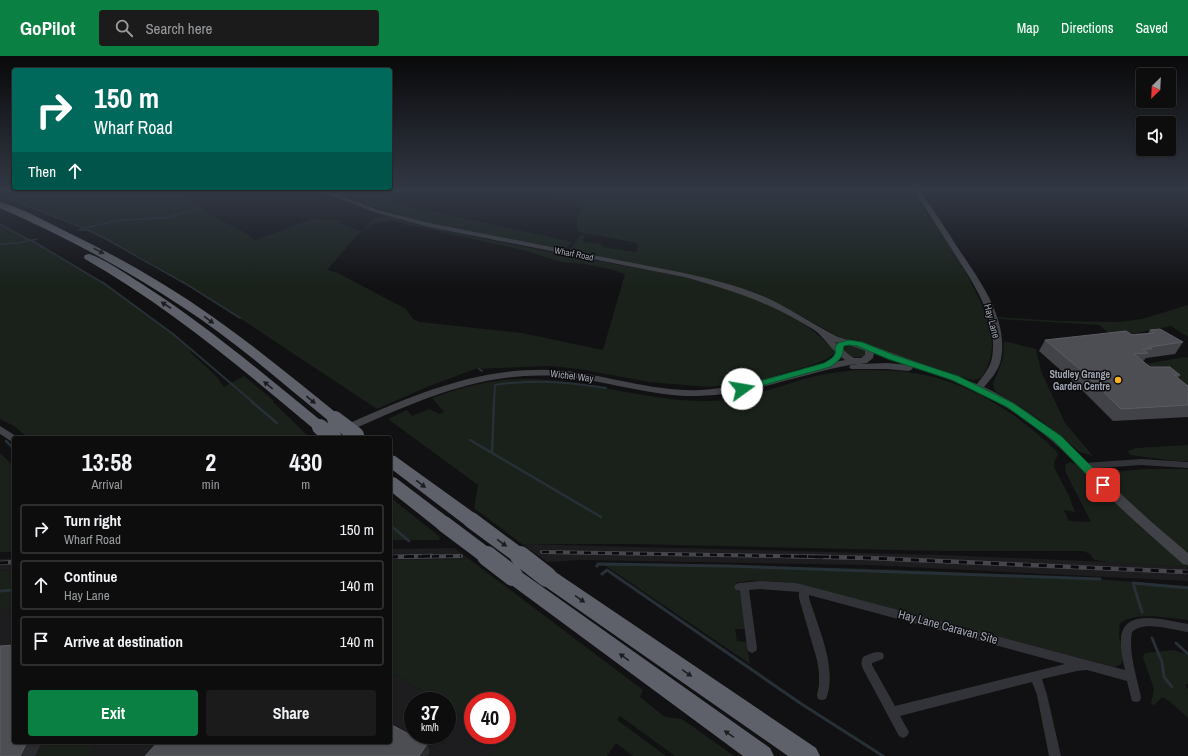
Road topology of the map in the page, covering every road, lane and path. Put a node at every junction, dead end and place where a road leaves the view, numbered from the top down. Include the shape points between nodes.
1 (19, 222) edge
2 (38, 222) edge
3 (416, 222) edge
4 (938, 222) edge
5 (823, 334) junction
6 (847, 343) junction
7 (864, 346) junction
8 (839, 351) junction
9 (861, 360) junction
10 (906, 362) junction
11 (827, 365) junction
12 (811, 370) junction
13 (940, 373) junction
14 (978, 389) junction
15 (0, 429) edge
16 (322, 433) edge
17 (357, 436) edge
18 (12, 437) edge
19 (392, 461) edge
20 (1188, 465) edge
21 (1085, 466) junction
22 (392, 484) edge
23 (1187, 559) edge
24 (804, 589) junction
25 (1188, 628) edge
26 (752, 648) dead end
27 (879, 656) dead end
28 (1091, 666) junction
29 (1035, 676) junction
30 (1132, 677) junction
31 (822, 695) dead end
32 (1136, 697) dead end
33 (893, 712) junction
34 (903, 732) dead end
35 (762, 756) edge
36 (808, 756) edge
37 (1055, 756) edge

16 -> 1 highway via 225,349 175,310 98,262
2 -> 17 highway, bridge via 98,250 189,306 244,346
3 - 5 main road, Wharf Road via 714,282 773,304
4 - 14 main road, Hay Lane via 985,297 997,338 997,356 991,372
5 - 6 main road, Wharf Road
5 - 8 main road, Wharf Road
6 - 7 main road, Wharf Road
6 - 8 main road via 841,345
7 - 9 main road via 871,355
7 - 10 main road, Wharf Road
8 - 9 main road, Wharf Road via 849,358
8 - 11 main road, Wichel Way via 836,360
9 - 10 main road, Wharf Road
9 - 11 main road, Wichel Way
10 - 13 main road, Wharf Road
11 - 12 main road, Wichel Way
12 - 13 main road via 882,366
12 - 16 main road, Wichel Way via 742,389 698,393 659,391 586,377 519,373 482,378 429,392
13 - 14 main road, Wharf Road
14 - 21 main road via 1010,405 1037,423
15 - 18 main road
19 -> 36 highway, bridge via 547,577
20 - 21 street via 1141,462
21 - 23 main road via 1117,498
35 -> 22 highway, bridge via 513,576
24 - 26 street, Hay Lane Caravan Site via 776,585 741,587
24 - 28 street, Hay Lane Caravan Site
24 - 31 street via 804,598 824,669 825,684
25 - 30 street via 1150,623 1131,627 1126,639
27 - 33 street via 867,660 866,666
28 - 29 street, Hay Lane Caravan Site via 1077,666
28 - 30 street, Hay Lane Caravan Site
29 - 33 street, Hay Lane Caravan Site
29 - 37 street via 1042,695
30 - 32 street
33 - 34 street

